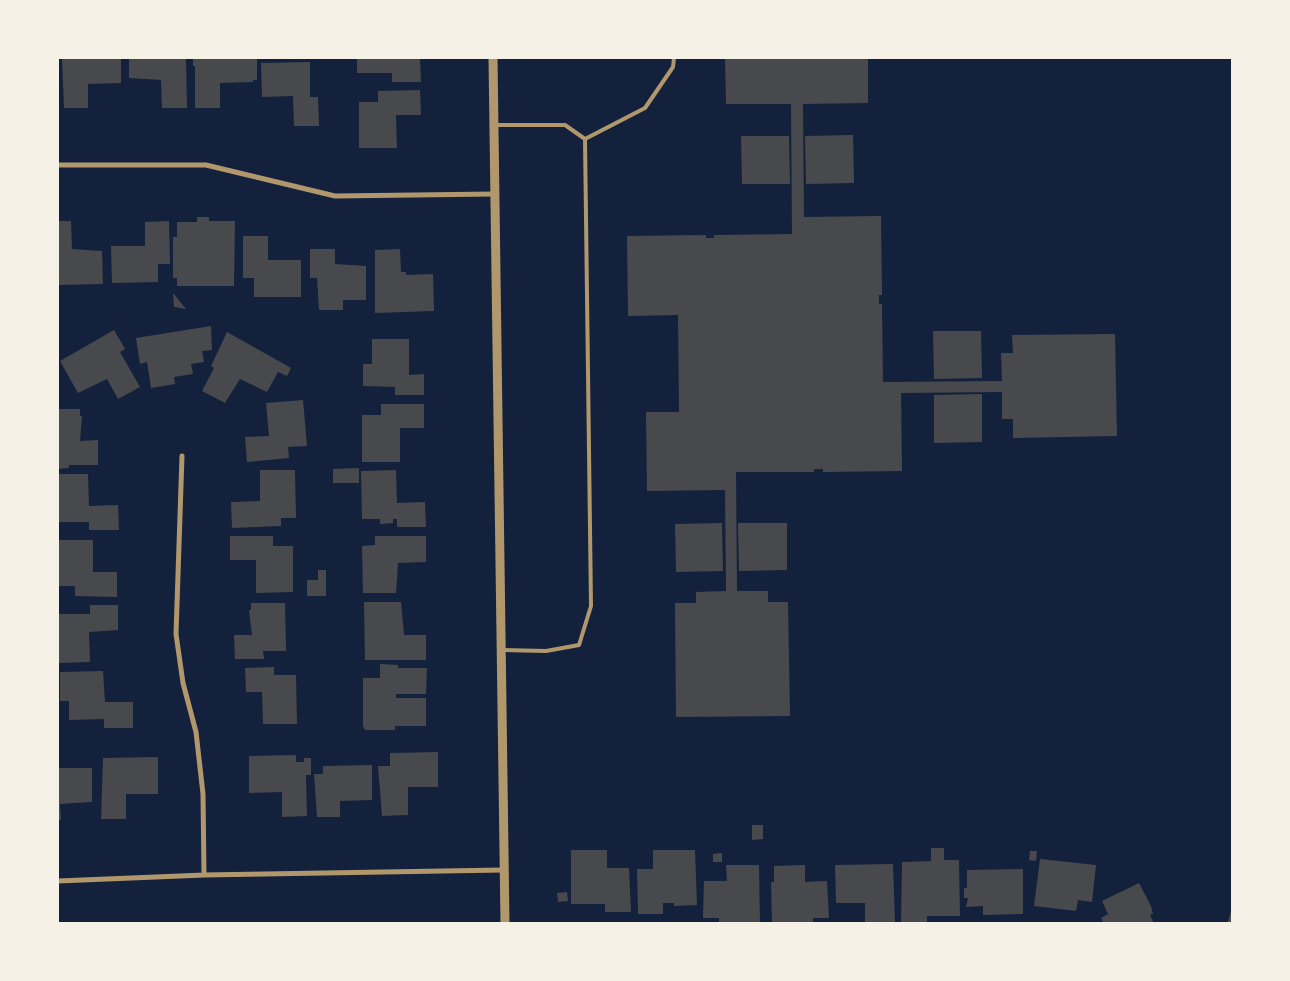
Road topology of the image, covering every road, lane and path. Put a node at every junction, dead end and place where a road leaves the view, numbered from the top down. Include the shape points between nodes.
1 (493, 58) edge
2 (674, 58) edge
3 (494, 125) junction
4 (585, 139) junction
5 (58, 165) edge
6 (494, 194) junction
7 (182, 456) dead end
8 (500, 650) junction
9 (503, 870) junction
10 (204, 875) junction
11 (58, 882) edge
12 (504, 924) edge

1 - 3 street
2 - 4 lane via 674,67 645,108
3 - 4 lane via 565,125
3 - 6 street
4 - 8 lane via 591,606 580,645 546,651
5 - 6 street via 206,165 334,196
6 - 8 street
7 - 10 street via 176,634 183,683 196,732 203,794
8 - 9 street
9 - 10 street
9 - 12 street
10 - 11 street

